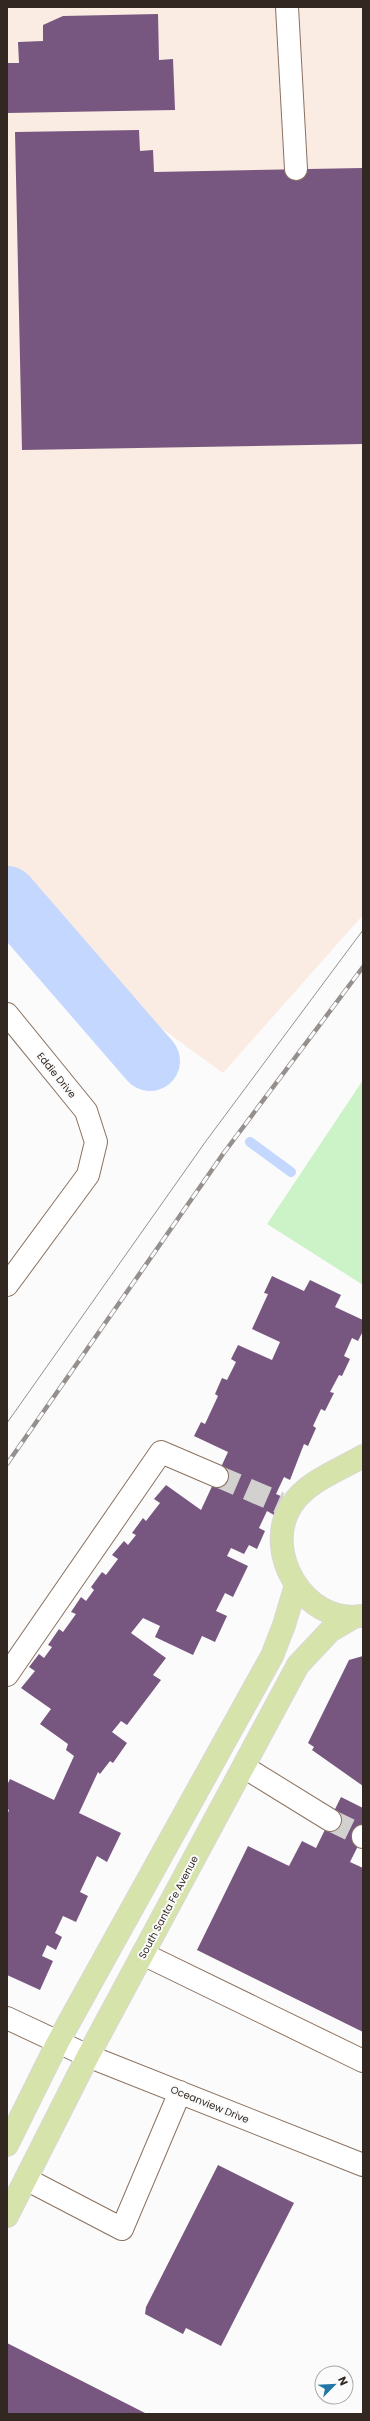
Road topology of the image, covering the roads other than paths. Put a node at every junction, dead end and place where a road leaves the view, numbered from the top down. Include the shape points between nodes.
1 (287, 7) edge
2 (296, 169) dead end
3 (7, 1014) edge
4 (7, 1285) edge
5 (363, 1456) edge
6 (363, 1471) edge
7 (336, 1472) junction
8 (217, 1476) tunnel mouth
9 (296, 1585) junction
10 (358, 1616) edge
11 (7, 1675) edge
12 (244, 1767) junction
13 (330, 1820) tunnel mouth
14 (143, 1954) junction
15 (7, 2018) edge
16 (58, 2042) junction
17 (88, 2056) junction
18 (363, 2061) edge
19 (180, 2092) junction
20 (7, 2145) edge
21 (363, 2165) edge
22 (26, 2179) junction
23 (7, 2216) edge

1 - 2 street
3 - 4 street, Eddie Drive via 86,1111 96,1142 88,1175
5 - 7 main road, South Santa Fe Avenue
6 - 7 main road, South Santa Fe Avenue
7 - 9 main road, South Santa Fe Avenue via 314,1482 285,1505 281,1544 286,1565
8 - 11 street via 161,1452
9 - 10 main road, South Santa Fe Avenue via 323,1609 339,1615
9 - 16 main road via 272,1656
10 - 12 main road, South Santa Fe Avenue via 330,1631 298,1665
12 - 13 street
12 - 14 main road, South Santa Fe Avenue
14 - 17 main road, South Santa Fe Avenue
14 - 18 street
15 - 16 street, Oceanview Drive
16 - 17 street, Oceanview Drive
16 - 20 main road
17 - 19 street, Oceanview Drive
17 - 22 main road, South Santa Fe Avenue
19 - 21 street, Oceanview Drive
19 - 22 street via 122,2229
22 - 23 main road, South Santa Fe Avenue

